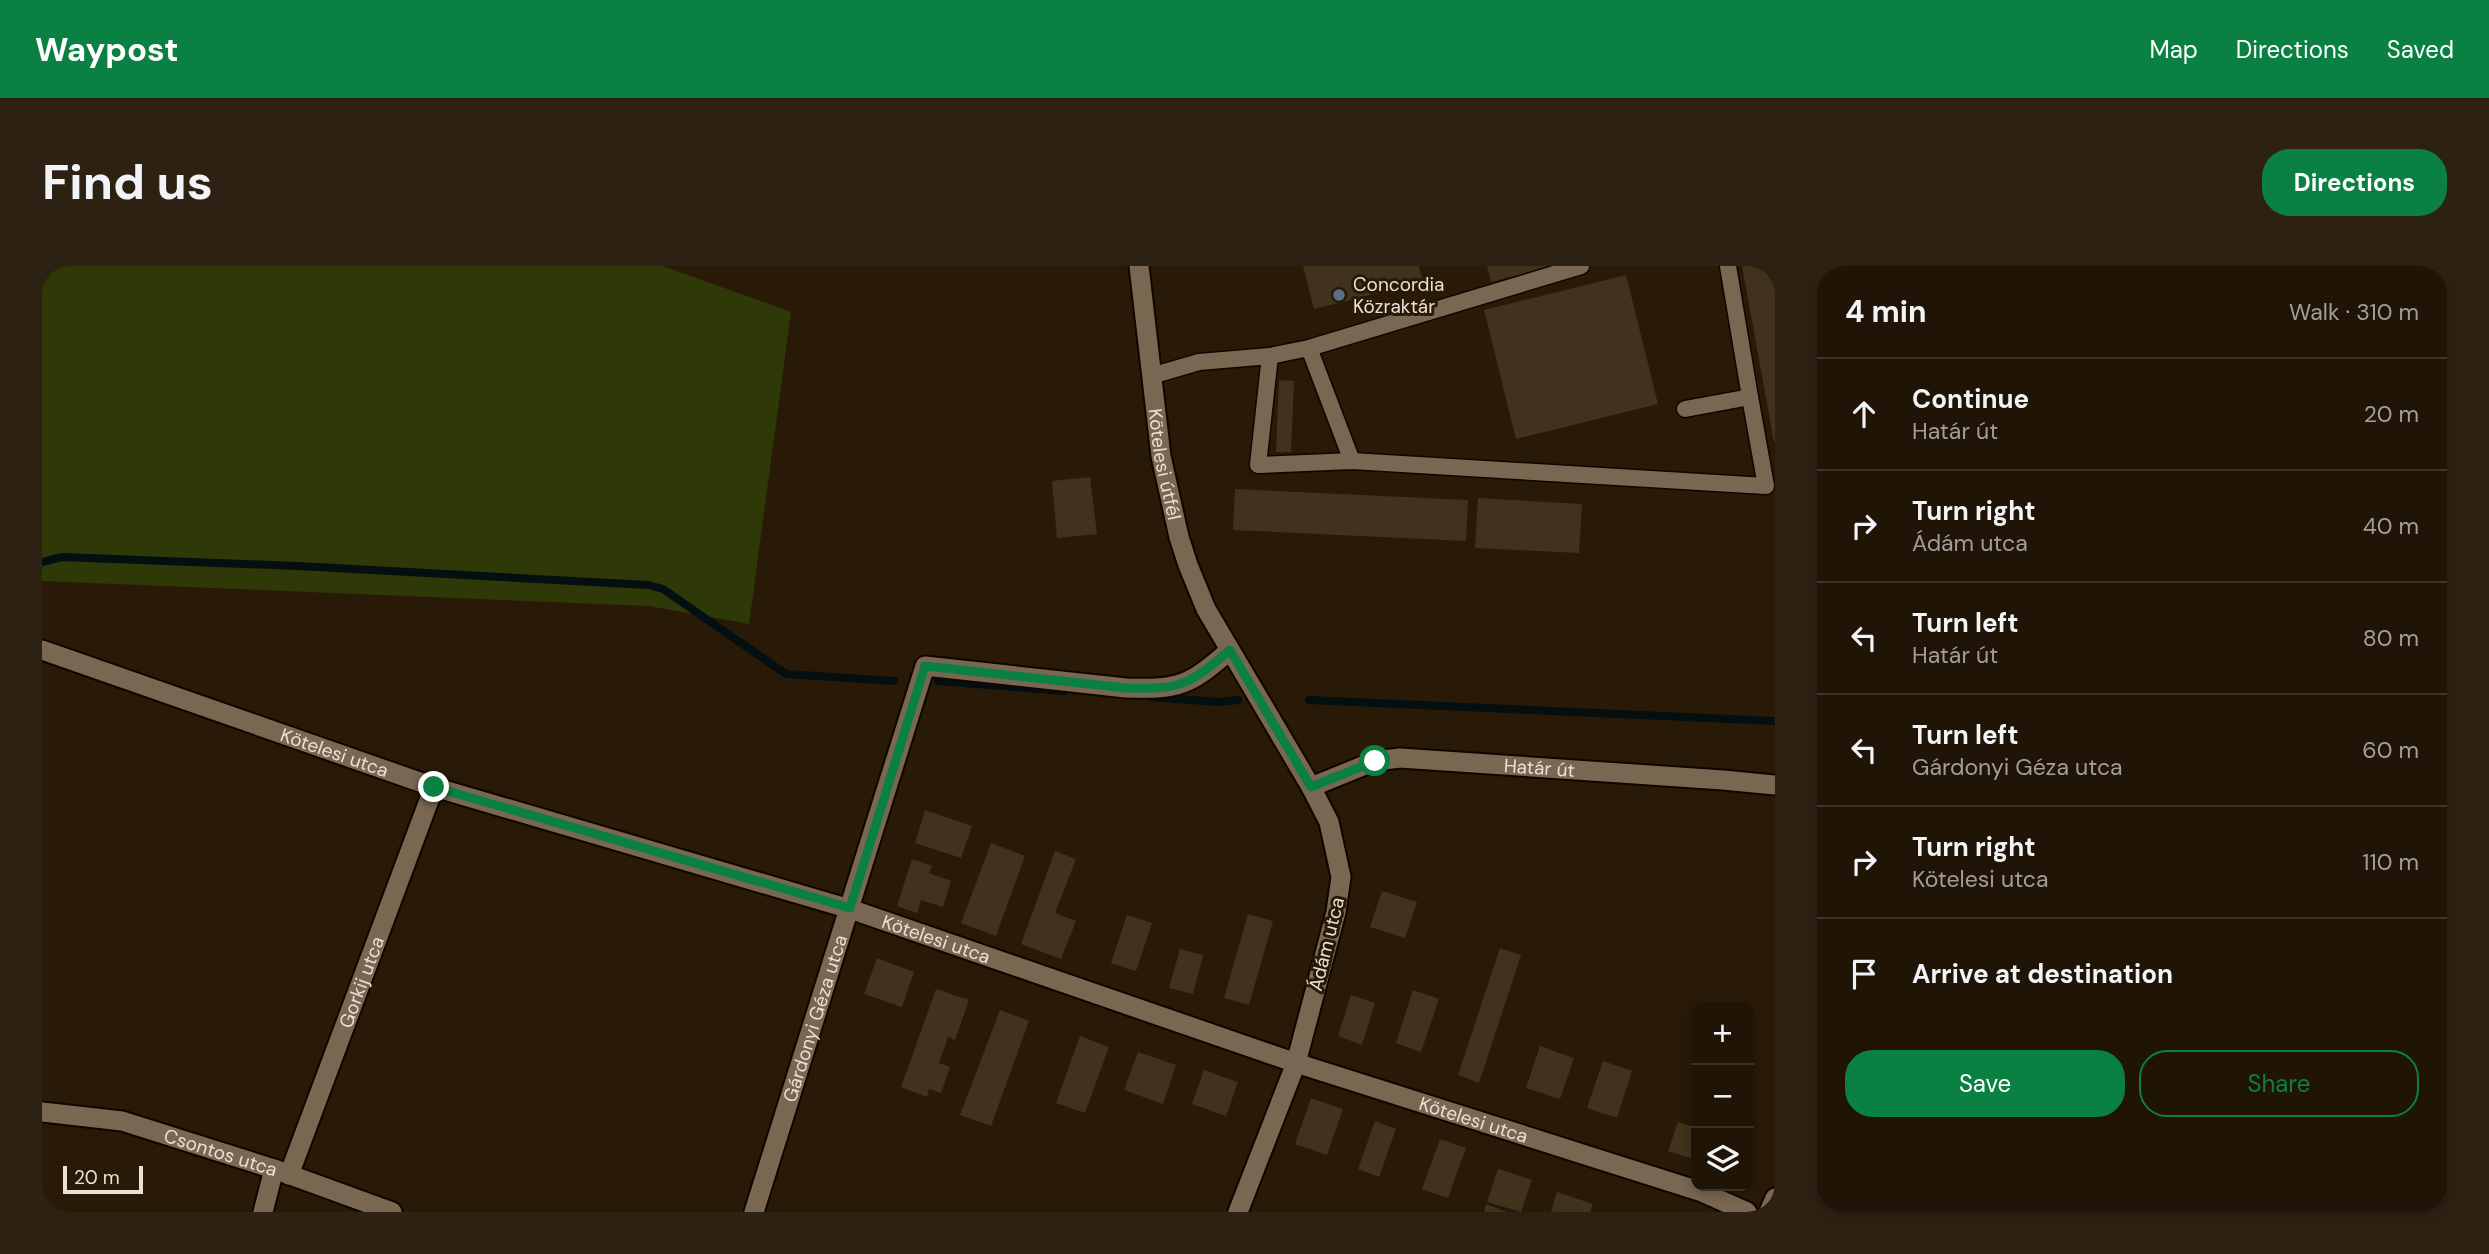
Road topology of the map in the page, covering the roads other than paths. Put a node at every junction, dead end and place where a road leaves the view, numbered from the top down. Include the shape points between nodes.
1 (1139, 266) edge
2 (1728, 266) edge
3 (1570, 268) edge
4 (1309, 348) junction
5 (1270, 356) junction
6 (1151, 376) junction
7 (1750, 397) junction
8 (1685, 409) dead end
9 (1352, 461) junction
10 (42, 650) edge
11 (1230, 650) junction
12 (1775, 785) edge
13 (434, 787) junction
14 (1311, 787) junction
15 (850, 908) junction
16 (1296, 1063) junction
17 (42, 1112) edge
18 (281, 1172) junction
19 (1775, 1198) edge
20 (263, 1212) edge
21 (393, 1212) edge
22 (754, 1212) edge
23 (1238, 1212) edge
24 (1747, 1212) edge
25 (1769, 1212) edge

1 - 6 street, Kötelesi útfél
2 - 7 lane
3 - 4 lane
4 - 5 lane
4 - 9 lane
5 - 6 lane via 1199,362
5 - 9 lane via 1258,465
6 - 11 street, Kötelesi útfél via 1161,456 1179,537 1206,609
7 - 8 lane
7 - 9 lane via 1766,486
10 - 13 street, Kötelesi utca
11 - 14 street, Ádám utca
11 - 15 street, Gárdonyi Géza utca via 1202,674 1176,687 1148,689 925,666
12 - 14 street, Határ út via 1399,758 1375,761
13 - 15 street, Kötelesi utca
13 - 18 street, Gorkij utca
14 - 16 street, Ádám utca via 1329,822 1341,877
15 - 16 street, Kötelesi utca
15 - 22 street, Gárdonyi Géza utca
16 - 23 street, Ádám utca
16 - 24 street, Kötelesi utca via 1702,1192
17 - 18 street, Csontos utca via 122,1121
18 - 20 street, Gorkij utca
18 - 21 street, Csontos utca
19 - 25 street

